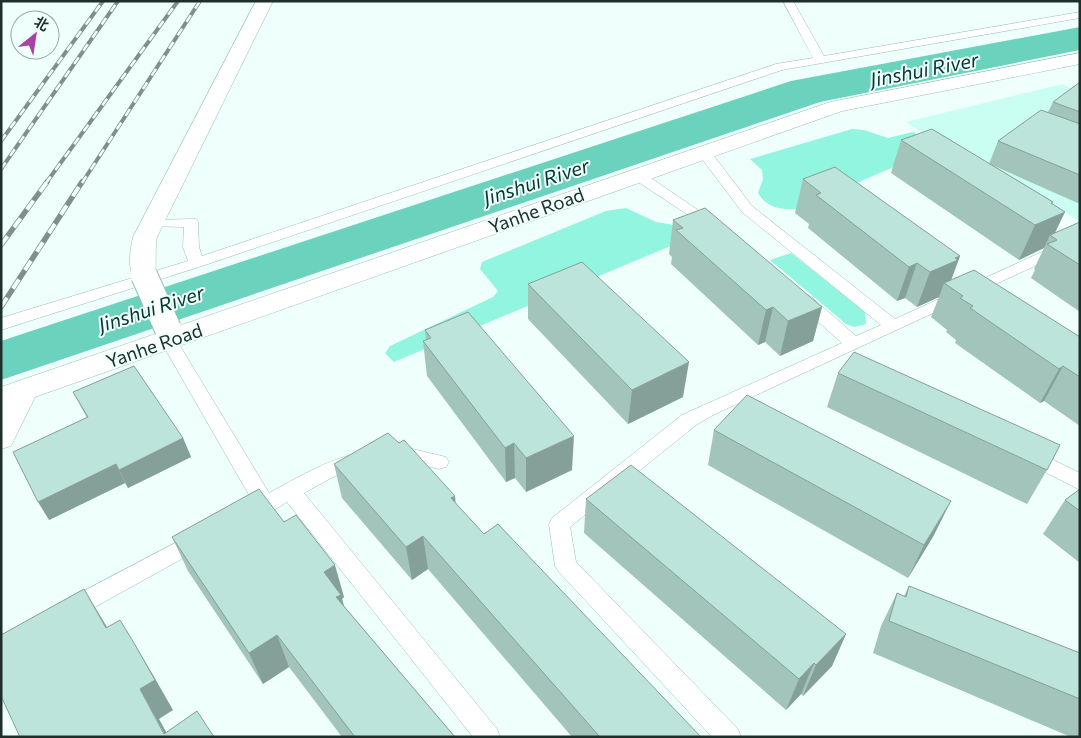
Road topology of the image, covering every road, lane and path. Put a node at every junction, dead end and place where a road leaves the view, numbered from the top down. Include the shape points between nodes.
1 (264, 1) edge
2 (788, 1) edge
3 (1080, 14) edge
4 (1080, 58) edge
5 (820, 60) junction
6 (702, 151) junction
7 (637, 175) junction
8 (152, 222) junction
9 (726, 234) edge
10 (1076, 241) edge
11 (197, 263) junction
12 (794, 291) edge
13 (1, 324) edge
14 (892, 325) junction
15 (170, 336) junction
16 (853, 344) junction
17 (835, 352) junction
18 (852, 367) edge
19 (12, 394) edge
20 (1, 438) edge
21 (1010, 445) edge
22 (439, 462) dead end
23 (1080, 482) edge
24 (290, 491) junction
25 (265, 504) junction
26 (52, 619) edge
27 (488, 737) edge
28 (728, 737) edge

1 - 8 street
2 - 5 lane
3 - 5 lane
4 - 6 street, Yanhe Road via 851,102
5 - 11 lane via 780,67
6 - 7 street, Yanhe Road
6 - 14 lane via 747,209
7 - 9 lane
7 - 15 street, Yanhe Road
8 - 11 lane via 191,222 191,247
8 - 15 street, bridge via 144,237 144,275
10 - 14 lane
11 - 13 lane
12 - 16 lane
14 - 16 lane
15 - 19 street, Yanhe Road
15 - 25 lane
16 - 17 lane
17 - 18 lane
17 - 28 lane via 689,420 559,524 566,566
19 - 20 street
21 - 23 lane
22 - 24 lane via 401,452 373,454 326,472
24 - 25 lane
24 - 27 lane
25 - 26 lane

